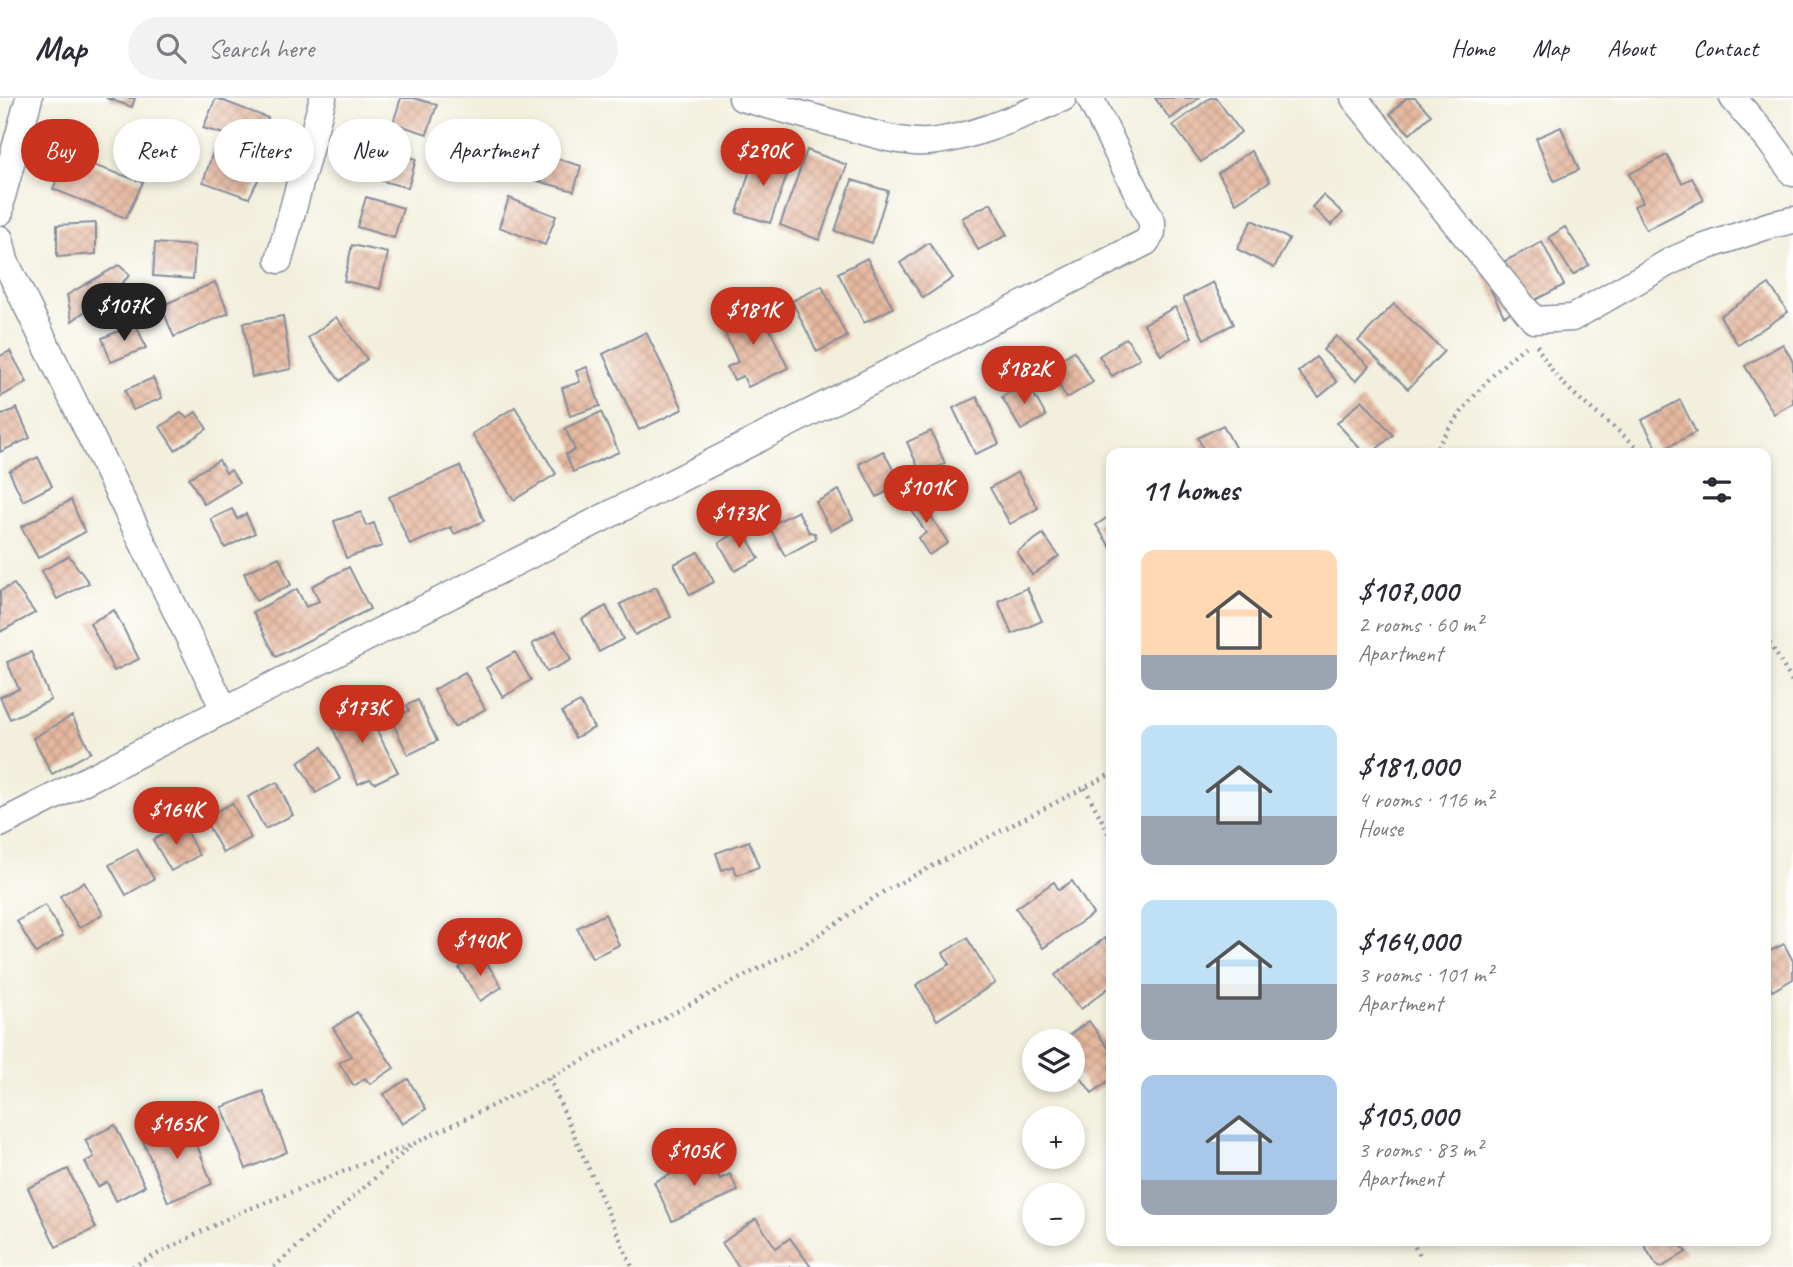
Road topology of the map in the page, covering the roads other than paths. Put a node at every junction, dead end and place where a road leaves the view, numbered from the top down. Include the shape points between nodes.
1 (29, 98) edge
2 (323, 98) edge
3 (742, 98) edge
4 (1063, 98) edge
5 (1090, 98) edge
6 (1354, 98) edge
7 (1736, 99) edge
8 (1793, 173) edge
9 (0, 212) edge
10 (1793, 219) edge
11 (0, 239) edge
12 (279, 260) dead end
13 (224, 709) junction
14 (0, 823) edge

1 - 9 street
2 - 12 street
3 - 4 street via 911,142 936,142 967,134
5 - 13 street via 1152,222 1146,242
6 - 10 street via 1534,320 1572,318 1671,261
7 - 8 street
11 - 13 street via 5,261
13 - 14 street

